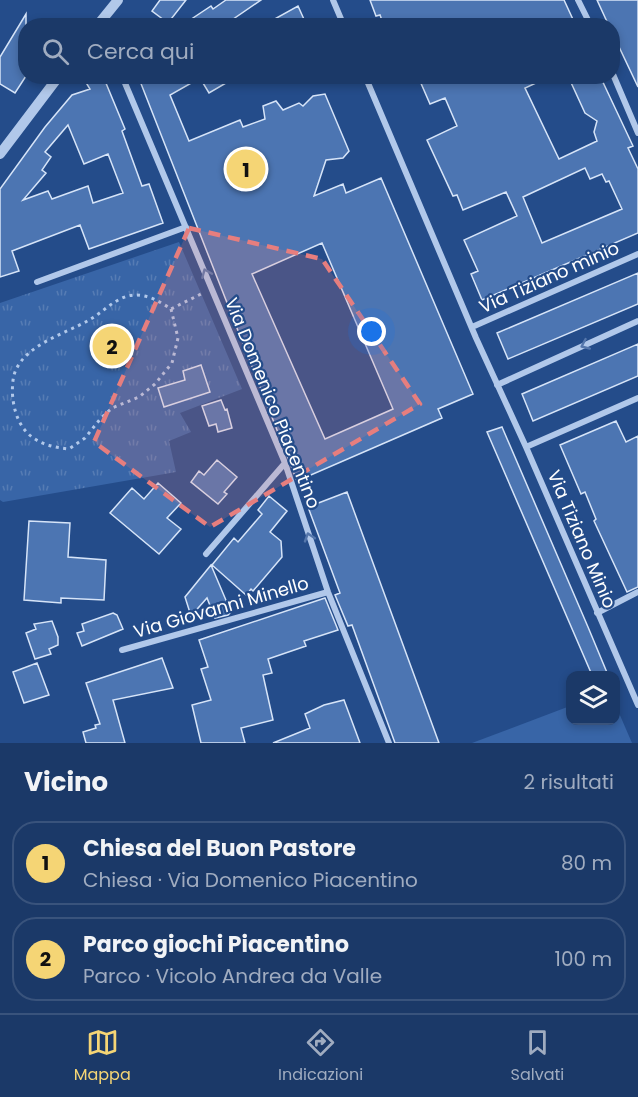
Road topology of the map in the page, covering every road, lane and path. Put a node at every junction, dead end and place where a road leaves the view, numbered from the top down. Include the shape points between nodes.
1 (118, 0) edge
2 (333, 0) edge
3 (579, 0) edge
4 (103, 18) edge
5 (341, 18) edge
6 (587, 18) edge
7 (53, 84) edge
8 (125, 84) edge
9 (368, 84) edge
10 (617, 84) edge
11 (638, 133) edge
12 (0, 154) edge
13 (186, 227) junction
14 (638, 254) edge
15 (37, 282) dead end
16 (201, 294) dead end
17 (171, 309) junction
18 (638, 321) edge
19 (472, 327) junction
20 (497, 385) junction
21 (638, 398) edge
22 (526, 447) junction
23 (285, 463) junction
24 (206, 554) dead end
25 (328, 592) junction
26 (638, 592) edge
27 (597, 613) junction
28 (122, 650) dead end
29 (638, 705) edge
30 (389, 743) edge

1 - 4 street
2 - 5 street
3 - 6 street
7 - 12 street
8 - 13 street, Via Domenico Piacentino
9 - 19 street, Via Tiziano Minio
10 - 11 street
13 - 15 street
23 -> 13 street, Via Domenico Piacentino
14 - 19 street, Via Tiziano minio
16 - 17 path
17 - 17 path via 154,298 130,296 44,342 26,357 15,372 12,394 15,416 29,436 49,447 69,449 86,438 112,408 139,397 155,384 172,363 178,338
18 -> 20 street
19 - 20 street, Via Tiziano Minio
20 - 22 street, Via Tiziano Minio
21 - 22 street
22 - 27 street, Via Tiziano Minio
23 - 24 street
25 -> 23 street, Via Domenico Piacentino
25 - 28 street, Via Giovanni Minello
25 - 30 street, Via Domenico Piacentino
26 - 27 street
27 - 29 street, Via Tiziano Minio

